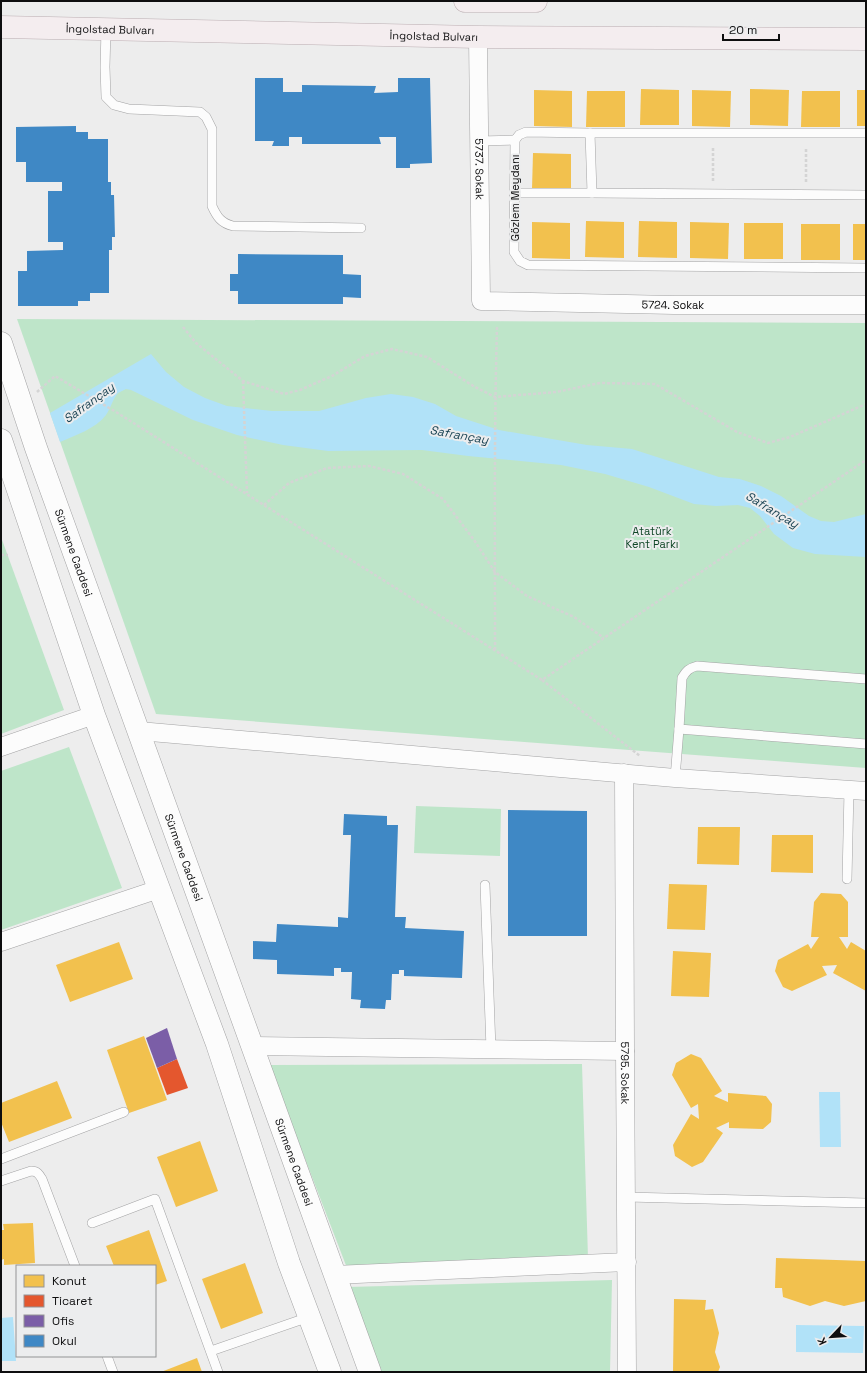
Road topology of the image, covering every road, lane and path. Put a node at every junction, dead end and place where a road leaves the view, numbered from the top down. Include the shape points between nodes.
1 (465, 1) edge
2 (478, 1) edge
3 (536, 1) edge
4 (1, 27) edge
5 (106, 29) junction
6 (478, 37) junction
7 (866, 39) edge
8 (866, 132) edge
9 (590, 133) junction
10 (713, 133) junction
11 (807, 133) junction
12 (515, 140) junction
13 (479, 141) junction
14 (514, 193) junction
15 (592, 193) junction
16 (713, 194) junction
17 (806, 195) junction
18 (866, 195) edge
19 (361, 228) dead end
20 (866, 268) edge
21 (481, 301) joint
22 (866, 305) edge
23 (497, 326) dead end
24 (182, 327) dead end
25 (1, 342) edge
26 (55, 376) dead end
27 (243, 381) junction
28 (495, 397) junction
29 (866, 404) edge
30 (36, 448) junction
31 (4, 450) edge
32 (866, 460) edge
33 (247, 494) junction
34 (264, 504) junction
35 (8, 555) dead end
36 (1, 556) edge
37 (495, 572) junction
38 (604, 638) junction
39 (495, 650) junction
40 (866, 679) edge
41 (542, 680) junction
42 (94, 715) junction
43 (679, 729) junction
44 (140, 735) junction
45 (866, 744) edge
46 (1, 747) edge
47 (108, 752) junction
48 (642, 758) dead end
49 (624, 773) junction
50 (675, 778) junction
51 (858, 790) edge
52 (848, 879) dead end
53 (485, 886) dead end
54 (159, 889) junction
55 (1, 942) edge
56 (217, 1044) junction
57 (253, 1046) junction
58 (491, 1049) junction
59 (625, 1051) junction
60 (124, 1112) dead end
61 (1, 1159) edge
62 (1, 1181) edge
63 (627, 1197) junction
64 (866, 1203) edge
65 (92, 1223) dead end
66 (626, 1262) junction
67 (75, 1265) edge
68 (334, 1275) junction
69 (309, 1317) junction
70 (211, 1351) junction
71 (108, 1357) edge
72 (113, 1372) edge
73 (218, 1372) edge
74 (330, 1372) edge
75 (370, 1372) edge
76 (627, 1372) edge

1 - 2 main road
2 - 3 main road
4 - 5 main road, İngolstad Bulvarı
5 - 6 main road, İngolstad Bulvarı
5 - 19 lane via 106,97 114,105 129,109 200,112 206,117 212,130 212,206 216,216 225,224
6 - 7 main road, İngolstad Bulvarı
6 - 13 street, 5737. Sokak
8 - 11 lane, Gözlem Meydanı
9 - 10 lane, Gözlem Meydanı
9 - 12 lane, Gözlem Meydanı via 526,132
9 - 15 lane
10 - 11 lane, Gözlem Meydanı
10 - 16 path
11 - 17 path
12 - 13 lane
12 - 14 lane, Gözlem Meydanı
13 - 21 street, 5737. Sokak
14 - 15 lane
14 - 20 lane, Gözlem Meydanı via 514,252 520,262 528,265
15 - 16 lane
16 - 17 lane
17 - 18 lane
21 - 22 street, 5724. Sokak
23 - 28 path
24 - 27 path via 196,343
25 - 30 main road, Sürmene Caddesi
26 - 33 path
27 - 28 path via 284,394 289,393 332,376 365,356 392,349 426,357
27 - 33 path
28 - 29 path via 556,392 600,383 655,384 737,432 768,443 790,437
28 - 37 path
30 - 31 main road
30 - 44 main road, Sürmene Caddesi
31 - 42 main road
32 - 38 path
33 - 34 path
34 - 37 path via 289,483 327,468 369,466 403,474 443,499
34 - 39 path
35 - 36 path
37 - 38 path via 527,596 574,617
37 - 39 path
38 - 41 path
39 - 41 path
40 - 43 lane via 697,666 690,668 682,678
41 - 48 path
42 - 46 street
42 - 47 main road
43 - 45 lane
43 - 50 lane
44 - 47 main road
44 - 49 street
44 - 57 main road, Sürmene Caddesi
47 - 54 main road
49 - 50 street
49 - 59 street, 5795. Sokak
50 - 51 street
51 - 52 lane
53 - 58 lane
54 - 55 street
54 - 56 main road
56 - 57 main road
56 - 69 main road
57 - 58 street
57 - 68 main road, Sürmene Caddesi
58 - 59 street
59 - 63 street, 5795. Sokak
60 - 61 lane
62 - 67 lane via 31,1170 38,1173
63 - 64 lane
63 - 66 street, 5795. Sokak
65 - 70 lane via 156,1199
66 - 68 street
66 - 76 street, 5795. Sokak
68 - 75 main road, Sürmene Caddesi
69 - 70 lane
69 - 74 main road
70 - 73 lane
71 - 72 lane

